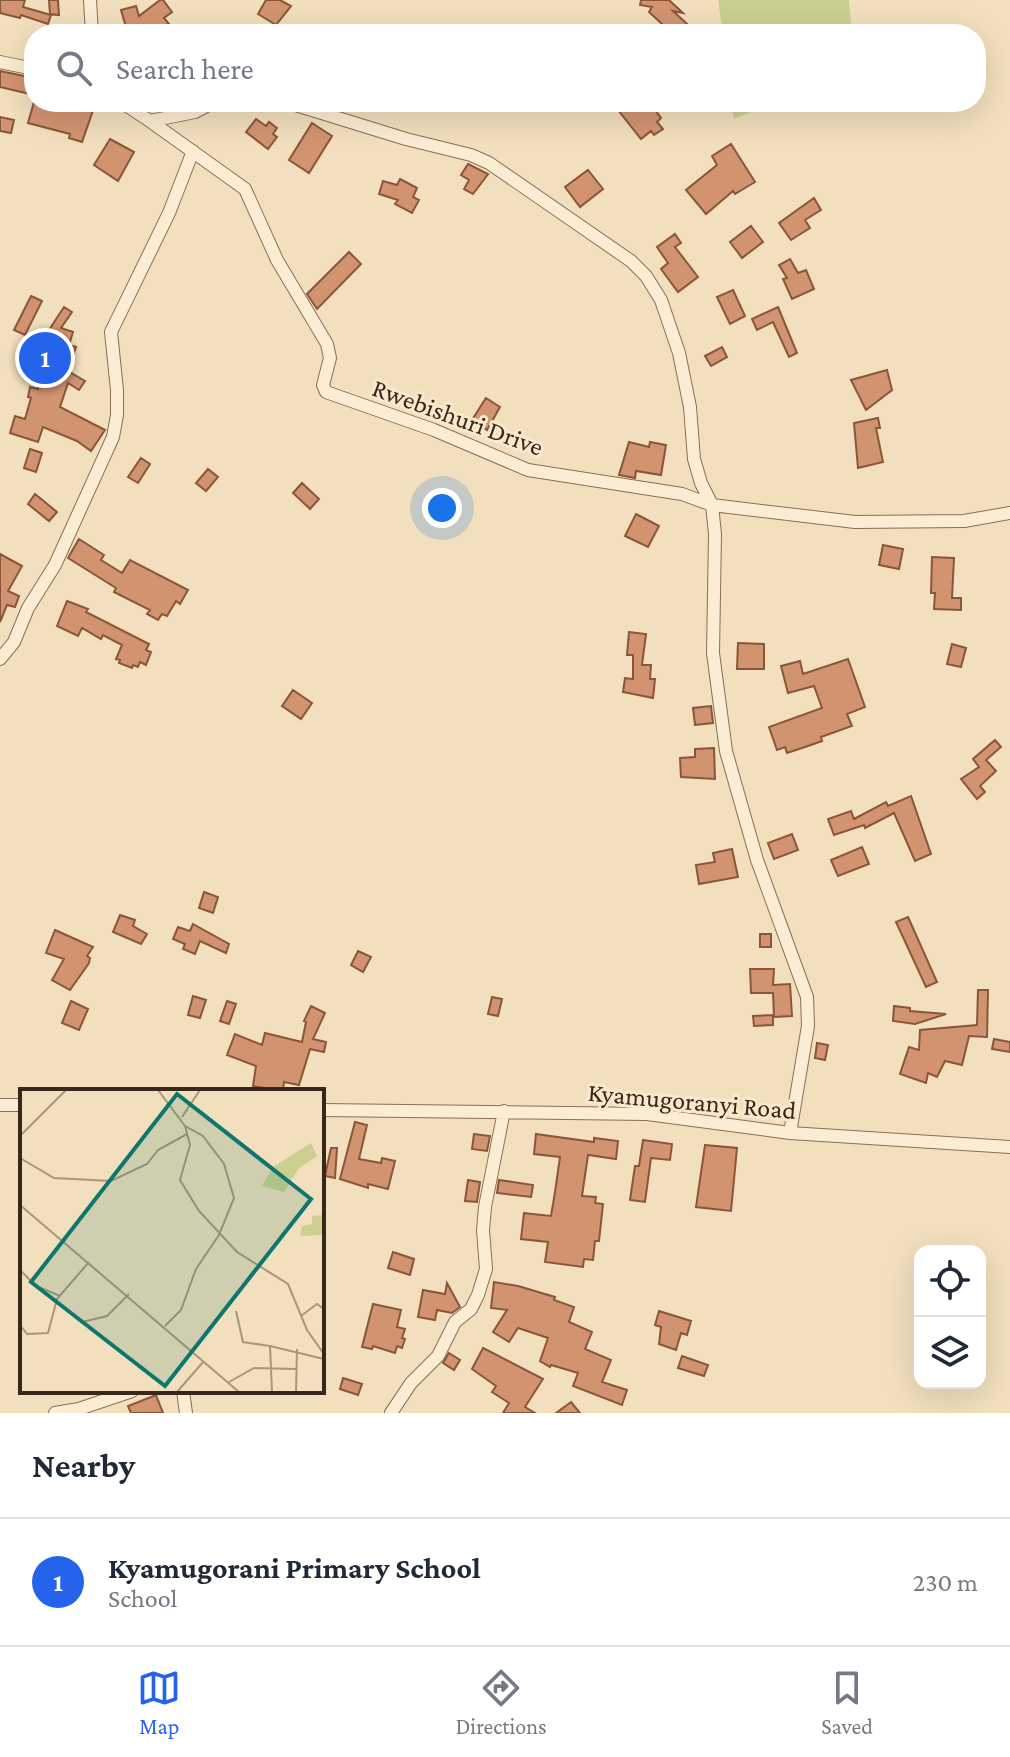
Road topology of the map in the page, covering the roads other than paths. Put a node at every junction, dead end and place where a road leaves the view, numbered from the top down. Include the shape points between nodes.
1 (90, 0) edge
2 (91, 24) edge
3 (0, 62) edge
4 (24, 67) edge
5 (136, 112) edge
6 (195, 112) edge
7 (318, 112) edge
8 (150, 121) junction
9 (193, 151) junction
10 (712, 505) junction
11 (1010, 513) edge
12 (0, 659) edge
13 (324, 1110) edge
14 (504, 1111) junction
15 (790, 1133) junction
16 (1010, 1147) edge
17 (126, 1393) edge
18 (183, 1393) edge
19 (55, 1413) edge
20 (186, 1413) edge
21 (391, 1413) edge

1 - 2 street
3 - 4 street
5 - 8 street, Rwebishuri Drive
6 - 8 street
7 - 10 street via 489,163 631,261 661,300 679,353 694,459
8 - 9 street, Rwebishuri Drive
9 - 10 street, Rwebishuri Drive via 238,183 253,203 277,260 327,344 326,392 528,470 682,494
9 - 12 street via 111,332 117,390 113,437 55,565
10 - 11 street, Rwebishuri Drive via 855,522 964,521
10 - 15 street via 713,653 726,751 757,860 807,997 808,1026
13 - 14 street, Kyamugoranyi Road
14 - 15 street, Kyamugoranyi Road via 647,1114
14 - 21 street via 485,1207 486,1269 478,1295 455,1322 438,1356
15 - 16 street, Kyamugoranyi Road
17 - 19 street
18 - 20 street

